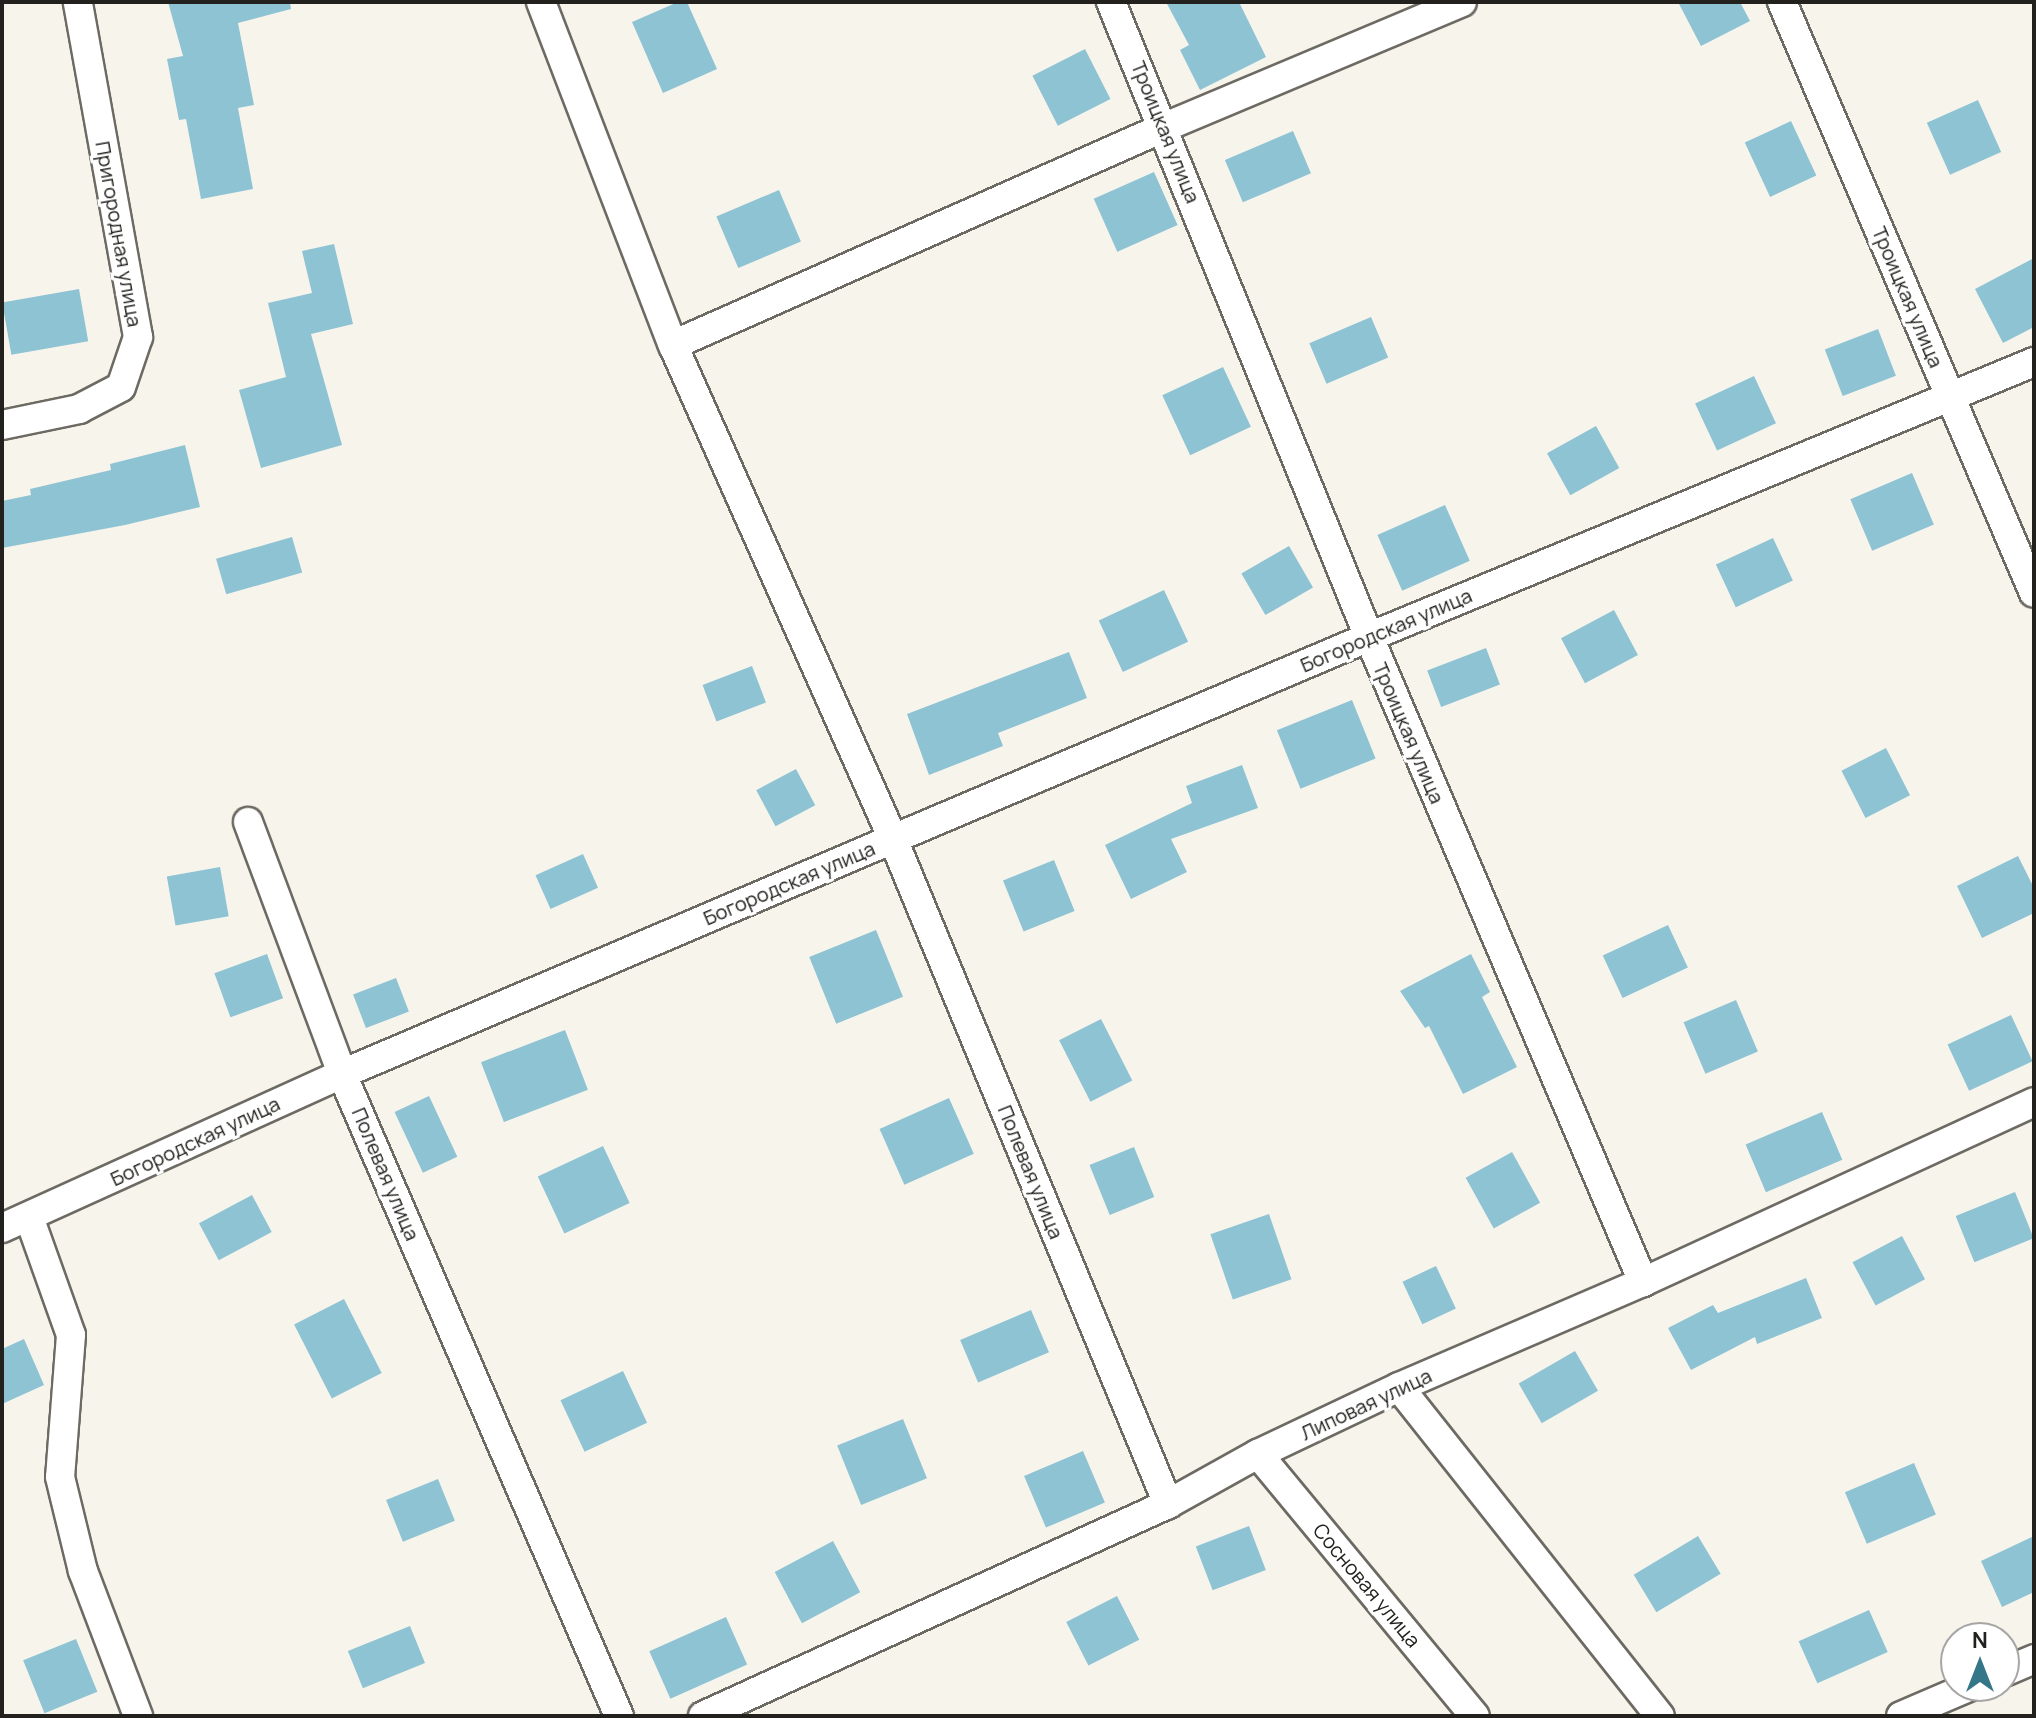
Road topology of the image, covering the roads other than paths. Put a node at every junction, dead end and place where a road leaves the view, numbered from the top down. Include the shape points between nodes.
1 (78, 2) edge
2 (541, 2) edge
3 (1111, 2) edge
4 (1462, 2) edge
5 (1782, 2) edge
6 (1165, 127) junction
7 (673, 345) junction
8 (2034, 362) edge
9 (1950, 397) junction
10 (2, 425) edge
11 (2034, 593) edge
12 (1369, 637) junction
13 (248, 822) dead end
14 (893, 839) junction
15 (342, 1074) junction
16 (2034, 1102) edge
17 (29, 1217) junction
18 (2, 1228) edge
19 (1643, 1282) junction
20 (1399, 1387) junction
21 (1258, 1454) junction
22 (1168, 1504) junction
23 (1940, 1699) edge
24 (138, 1716) edge
25 (619, 1716) edge
26 (703, 1716) edge
27 (1475, 1716) edge
28 (1660, 1716) edge
29 (1901, 1716) edge

1 - 10 street, Пригородная улица via 138,337 121,387 79,409
2 - 7 street
3 - 6 street, Троицкая улица
4 - 6 street
5 - 9 street, Троицкая улица
6 - 7 street
6 - 12 street, Троицкая улица
7 - 14 street
8 - 9 street, Богородская улица
9 - 11 street, Троицкая улица
9 - 12 street, Богородская улица
12 - 14 street, Богородская улица
12 - 19 street, Троицкая улица
13 - 15 street, Полевая улица
14 - 15 street, Богородская улица
14 - 22 street, Полевая улица
15 - 17 street, Богородская улица
15 - 25 street, Полевая улица
16 - 19 street, Липовая улица
17 - 18 street, Богородская улица
17 - 24 street via 71,1335 60,1477 83,1571
19 - 20 street, Липовая улица
20 - 21 street, Липовая улица
20 - 28 street
21 - 22 street, Липовая улица
21 - 27 street, Сосновая улица
22 - 26 street, Липовая улица
23 - 29 street

